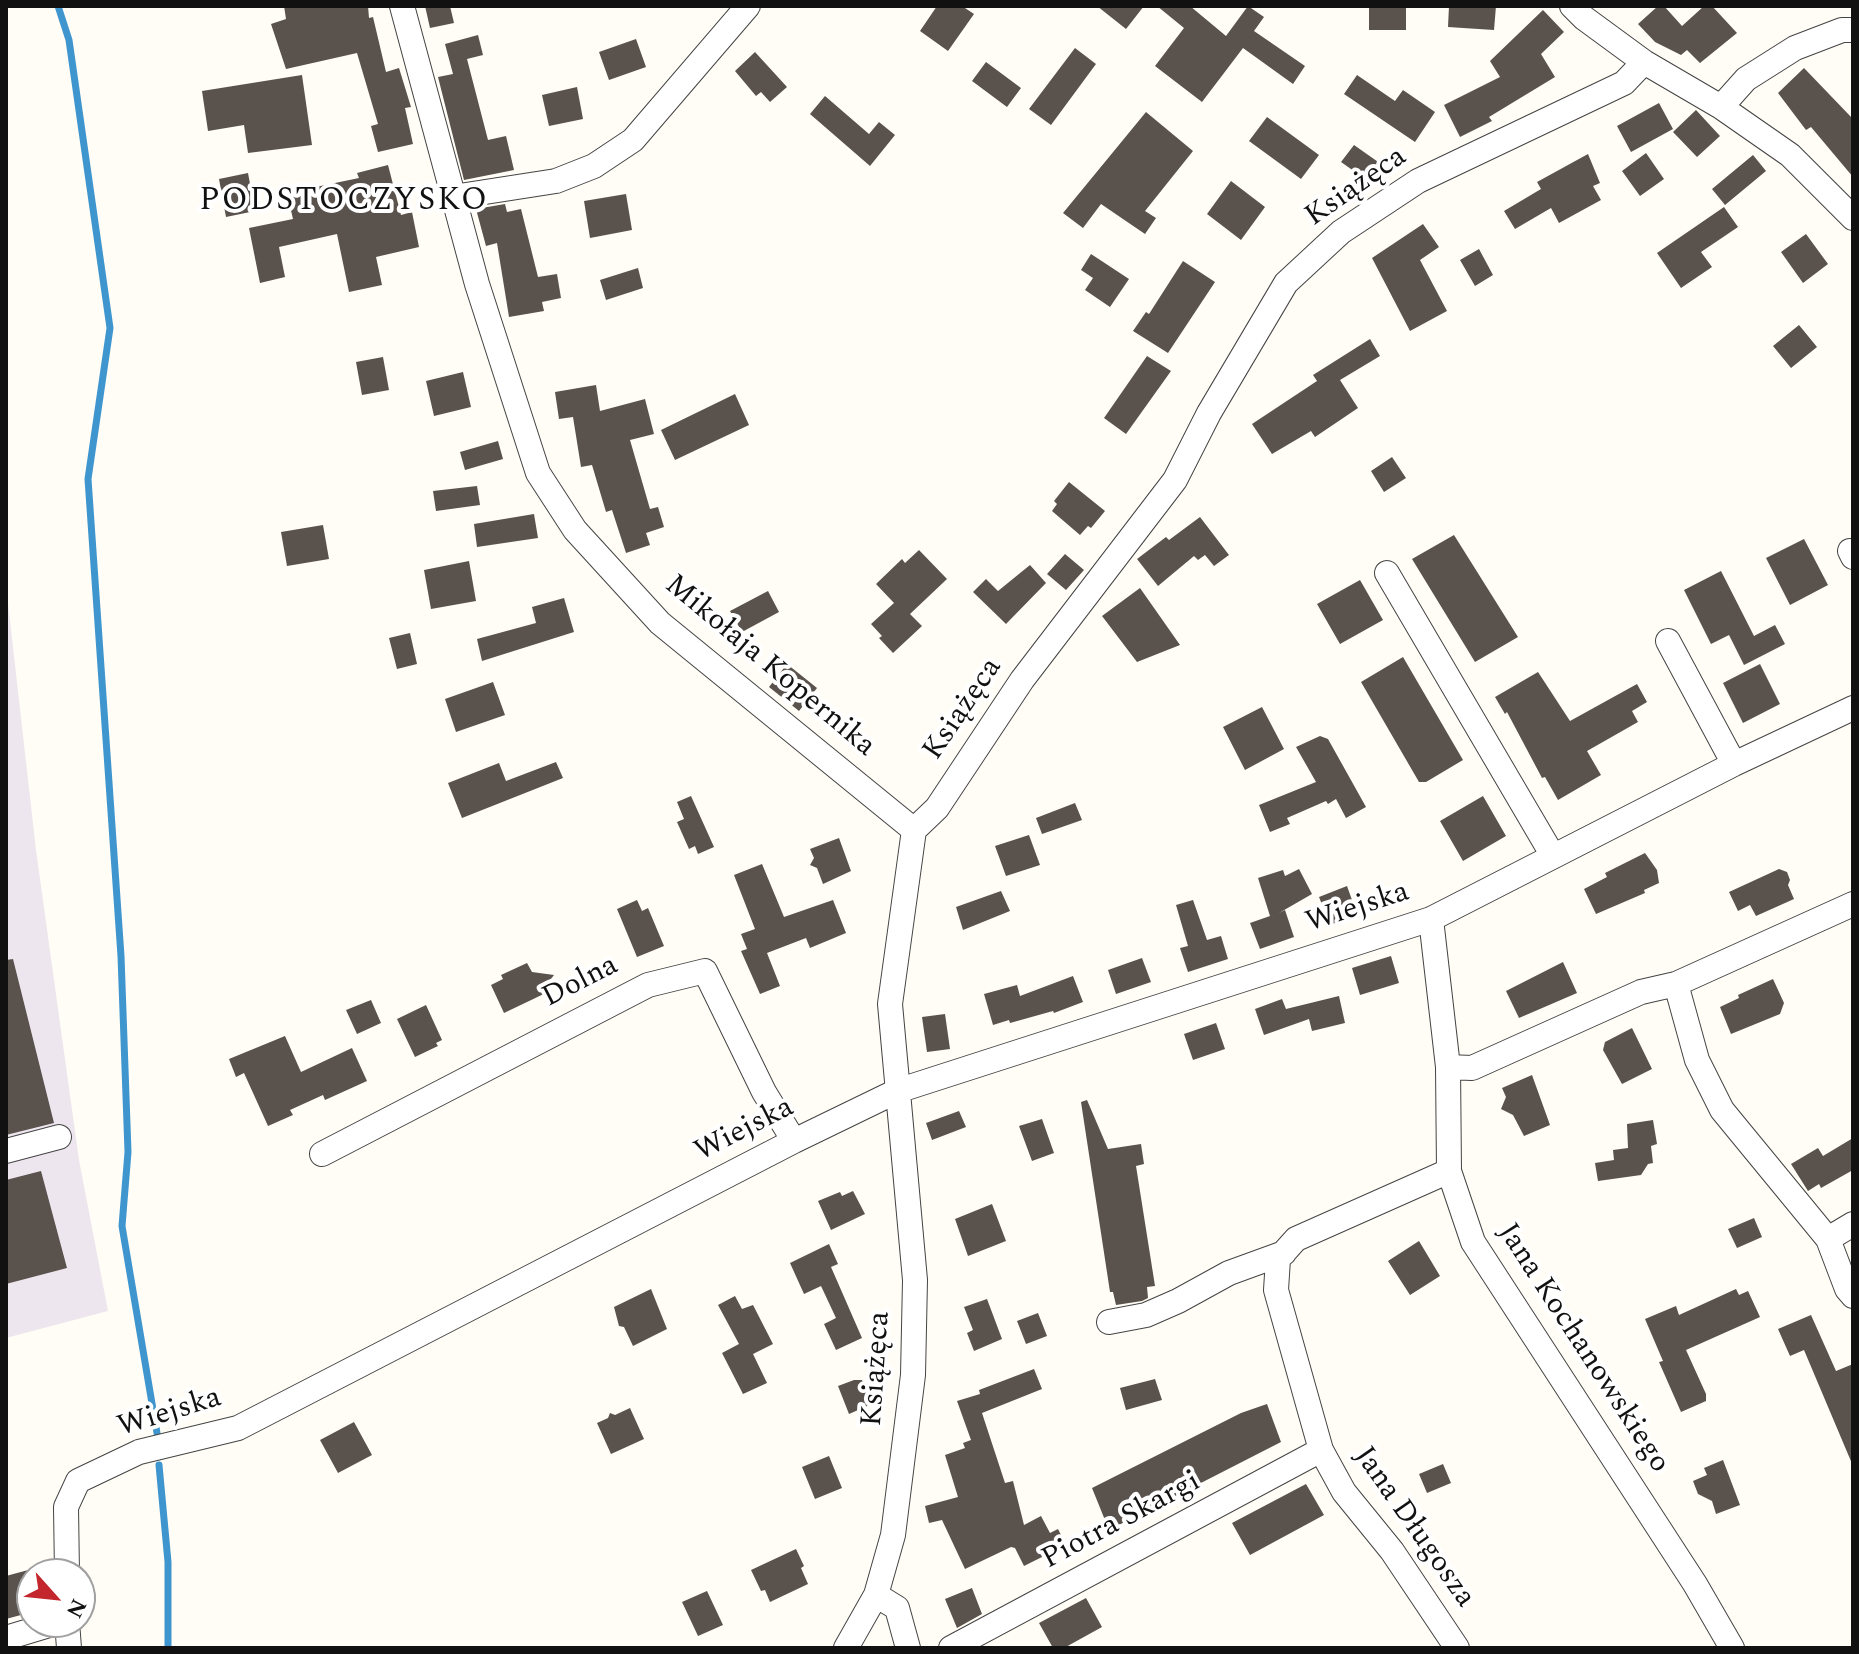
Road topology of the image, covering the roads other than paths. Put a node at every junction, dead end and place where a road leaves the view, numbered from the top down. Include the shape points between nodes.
1 (402, 6) edge
2 (748, 6) edge
3 (1572, 6) edge
4 (1853, 30) edge
5 (1644, 62) junction
6 (1721, 107) junction
7 (453, 197) junction
8 (1853, 218) edge
9 (1387, 573) dead end
10 (1668, 641) dead end
11 (1853, 708) edge
12 (1734, 764) junction
13 (914, 830) junction
14 (1553, 856) junction
15 (1853, 904) edge
16 (1431, 919) junction
17 (1676, 984) junction
18 (1448, 1067) junction
19 (897, 1091) junction
20 (59, 1137) dead end
21 (794, 1141) junction
22 (6, 1151) edge
23 (322, 1154) dead end
24 (1449, 1171) junction
25 (1853, 1224) edge
26 (1828, 1239) junction
27 (1284, 1253) junction
28 (1853, 1296) edge
29 (1109, 1322) dead end
30 (1321, 1450) junction
31 (67, 1558) edge
32 (876, 1595) junction
33 (846, 1648) edge
34 (908, 1648) edge
35 (951, 1648) edge
36 (1457, 1648) edge
37 (1732, 1648) edge

1 - 7 street, Mikołaja Kopernika
2 - 7 street via 633,140 594,166 556,181
3 - 5 street
4 - 6 street via 1795,48 1746,79
5 - 6 street
5 - 13 street, Książęca via 1624,83 1418,181 1341,232 1286,283 1175,480 1022,680 937,808
6 - 8 street via 1790,155
7 - 13 street, Mikołaja Kopernika via 538,473 575,530 660,623
9 - 14 street
10 - 12 street
11 - 12 street, Wiejska
12 - 14 street, Wiejska
13 - 19 street, Książęca via 890,1004
14 - 16 street, Wiejska
15 - 17 street
16 - 18 street, Jana Kochanowskiego
16 - 19 street, Wiejska
17 - 18 street via 1641,992 1472,1068
17 - 26 street via 1697,1060 1722,1110
18 - 24 street, Jana Kochanowskiego
19 - 21 street, Wiejska
19 - 32 street, Książęca via 915,1280 913,1375 893,1535
20 - 22 street
21 - 23 street, Dolna via 705,971 648,985
21 - 31 street, Wiejska via 238,1428 139,1452 78,1481 66,1507
24 - 27 street via 1296,1239
24 - 37 street, Jana Kochanowskiego via 1473,1242
25 - 26 street
26 - 28 street
27 - 29 street via 1229,1273 1146,1315
27 - 30 street, Jana Długosza via 1278,1259 1276,1290
30 - 35 street, Piotra Skargi
30 - 36 street, Jana Długosza via 1344,1492 1392,1551
32 - 33 street, Książęca
32 - 34 street via 897,1608

